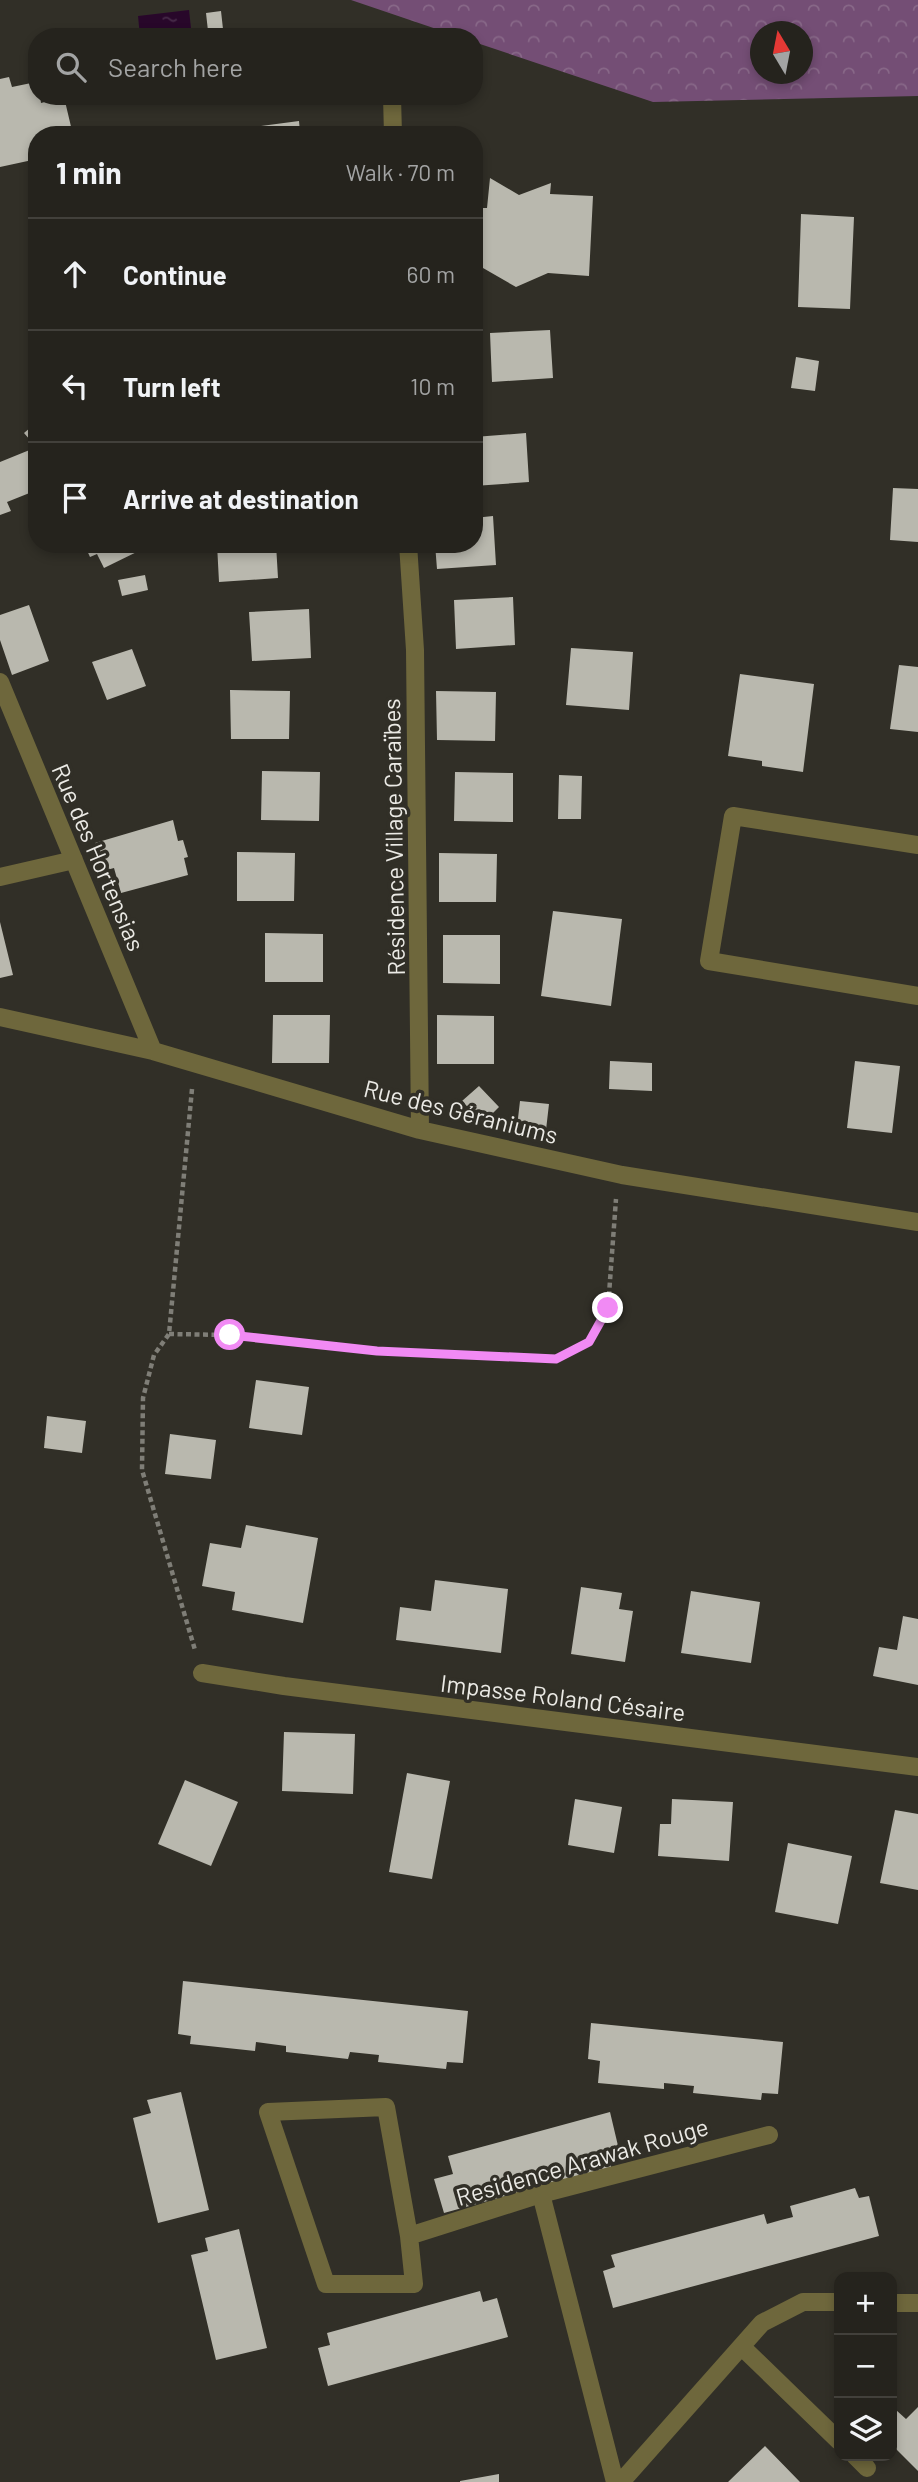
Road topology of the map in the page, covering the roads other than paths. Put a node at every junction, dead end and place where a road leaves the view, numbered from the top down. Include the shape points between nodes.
1 (393, 105) edge
2 (393, 126) edge
3 (409, 553) edge
4 (0, 682) edge
5 (918, 845) edge
6 (74, 860) junction
7 (0, 877) edge
8 (918, 996) edge
9 (0, 1017) edge
10 (153, 1051) junction
11 (420, 1130) junction
12 (918, 1222) edge
13 (202, 1673) road end
14 (918, 1767) edge
15 (769, 2135) dead end
16 (541, 2194) junction
17 (409, 2236) junction
18 (834, 2302) edge
19 (897, 2303) edge
20 (918, 2303) edge
21 (742, 2347) junction
22 (834, 2436) edge
23 (615, 2482) edge
24 (621, 2482) edge

1 - 2 street
3 - 11 street, Résidence Village Caraïbes via 415,650
4 - 6 street, Rue des Hortensias
5 - 8 street via 733,816 709,961
6 - 7 street
6 - 10 street, Rue des Hortensias
9 - 10 street, Rue des Géraniums
10 - 11 street, Rue des Géraniums
11 - 12 street, Rue des Géraniums via 622,1175
13 - 14 street, Impasse Roland Césaire
15 - 16 street, Residence Arawak Rouge
16 - 17 street, Residence Arawak Rouge
16 - 23 street
17 - 17 street via 414,2284 326,2284 268,2112 386,2107
18 - 21 street via 803,2302 762,2323
19 - 20 street
21 - 22 street
21 - 24 street

